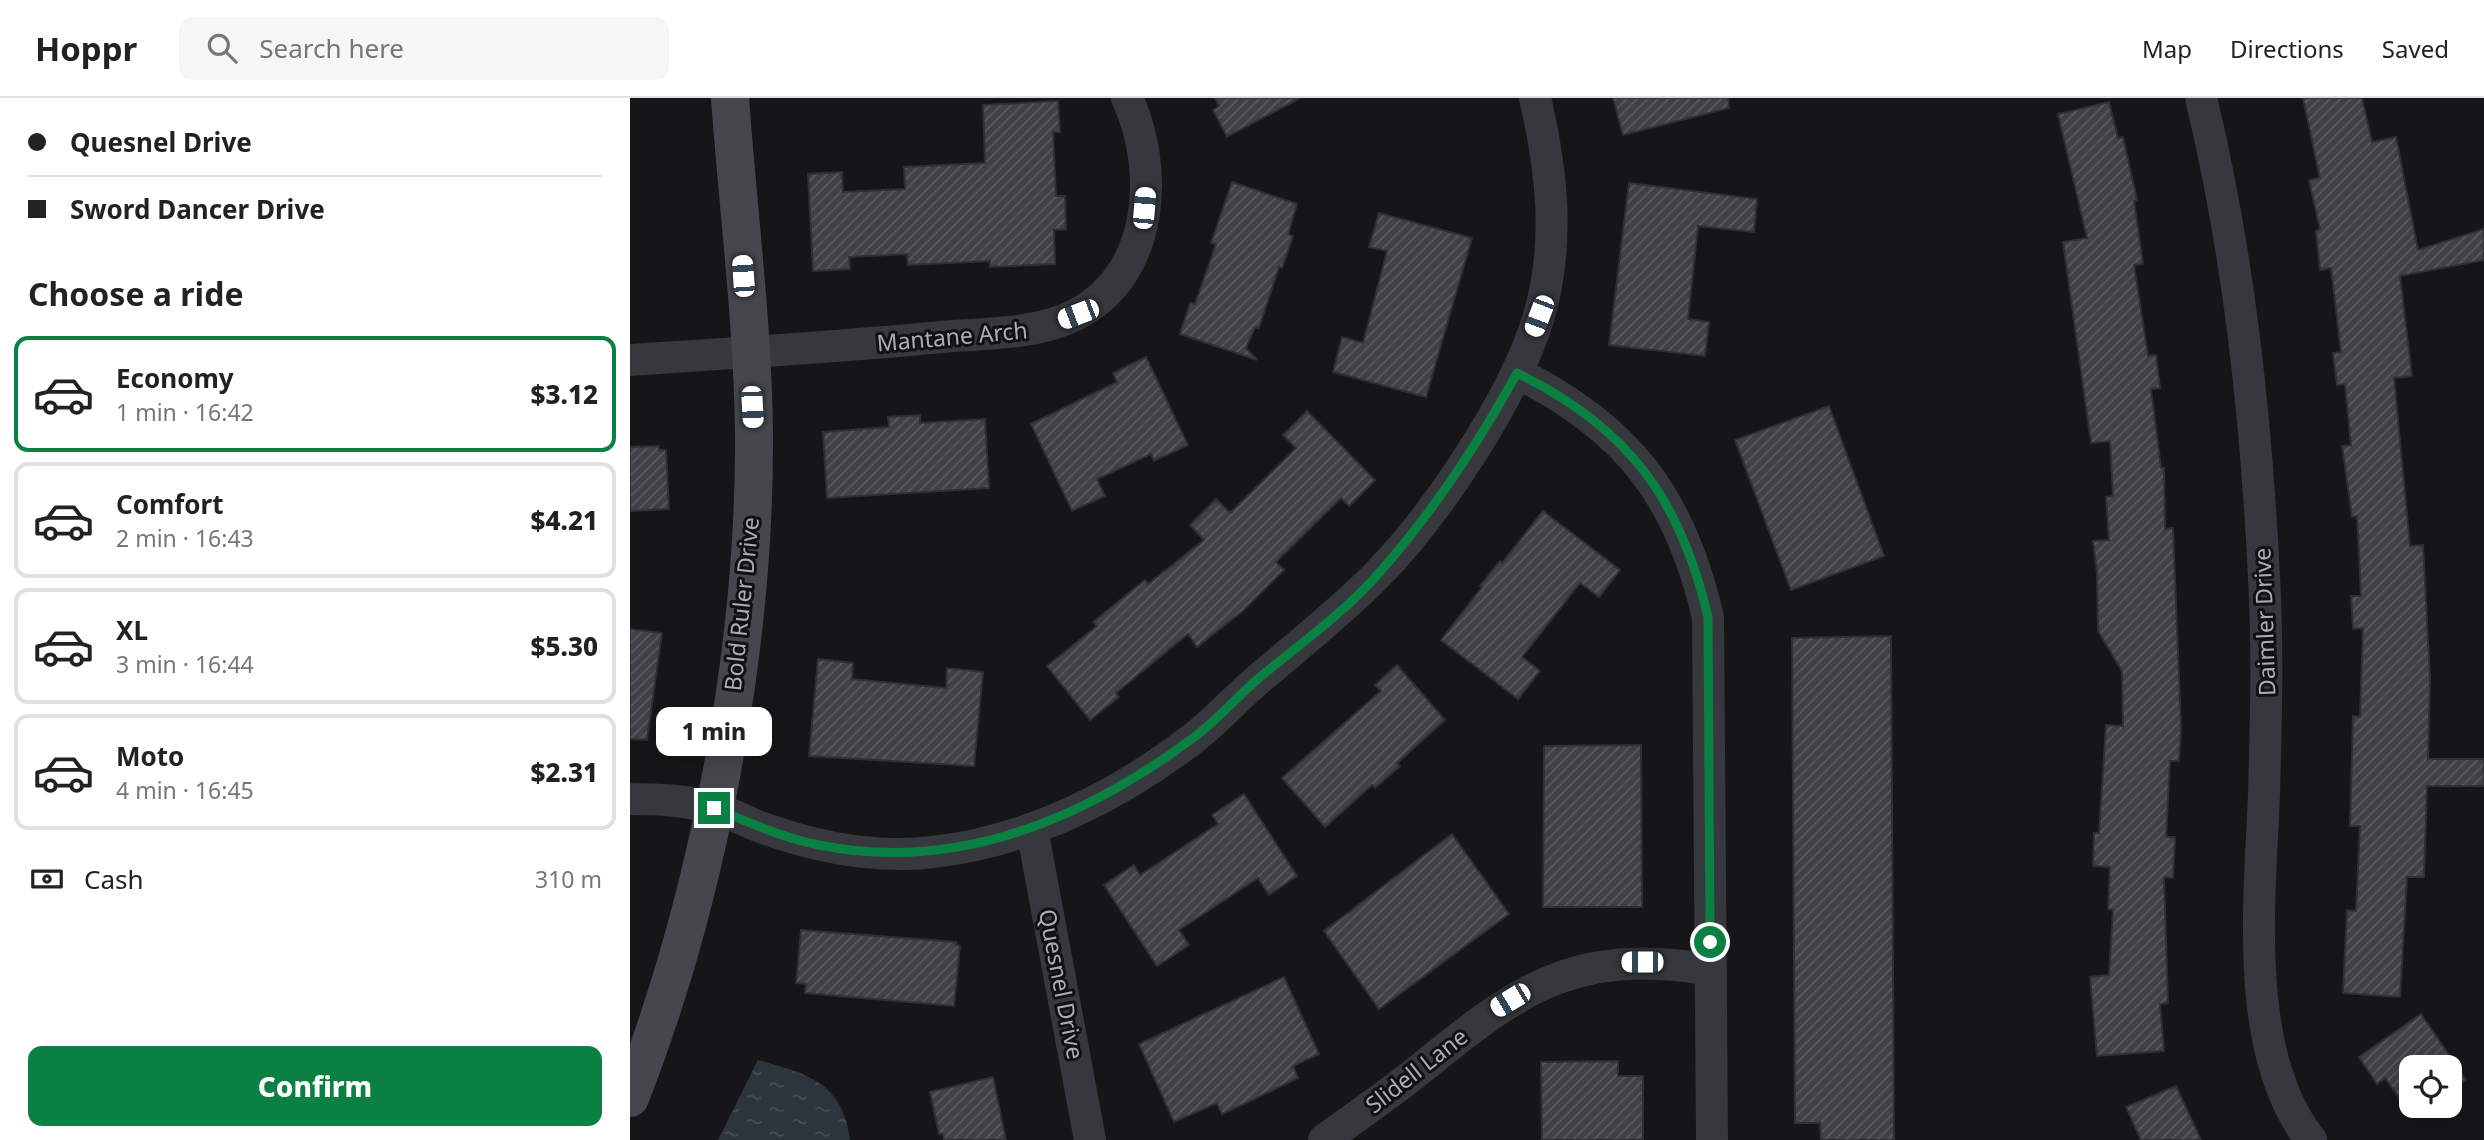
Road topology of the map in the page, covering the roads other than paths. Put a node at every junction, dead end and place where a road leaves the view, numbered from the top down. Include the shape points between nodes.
1 (730, 98) edge
2 (1127, 98) edge
3 (1535, 98) edge
4 (2201, 98) edge
5 (749, 352) junction
6 (630, 360) edge
7 (1517, 373) junction
8 (630, 799) edge
9 (714, 808) junction
10 (1032, 829) junction
11 (1711, 970) junction
12 (630, 1098) edge
13 (1090, 1140) edge
14 (1324, 1140) edge
15 (1712, 1140) edge
16 (2311, 1140) edge

1 - 5 street, Bold Ruler Drive
2 - 5 street, Mantane Arch via 1144,154 1143,227 1129,263 1109,289 1078,314 1042,327
3 - 7 street via 1548,153 1552,235 1539,316
4 - 16 street, Daimler Drive via 2236,281 2265,579 2267,699 2258,909 2267,1040 2281,1085
5 - 6 street, Mantane Arch
5 - 9 street, Bold Ruler Drive via 752,509 742,622
7 - 10 street via 1439,500 1378,574 1321,629 1196,736 1138,777
7 - 11 street via 1595,419 1631,454 1656,486 1696,568 1708,617
8 - 9 street
9 - 10 street via 818,845 873,853 929,853 985,844
9 - 12 street, Bold Ruler Drive via 682,942
10 - 13 street, Quesnel Drive
11 - 14 street, Slidell Lane via 1665,962 1619,962 1573,971 1530,988 1490,1012
11 - 15 street

